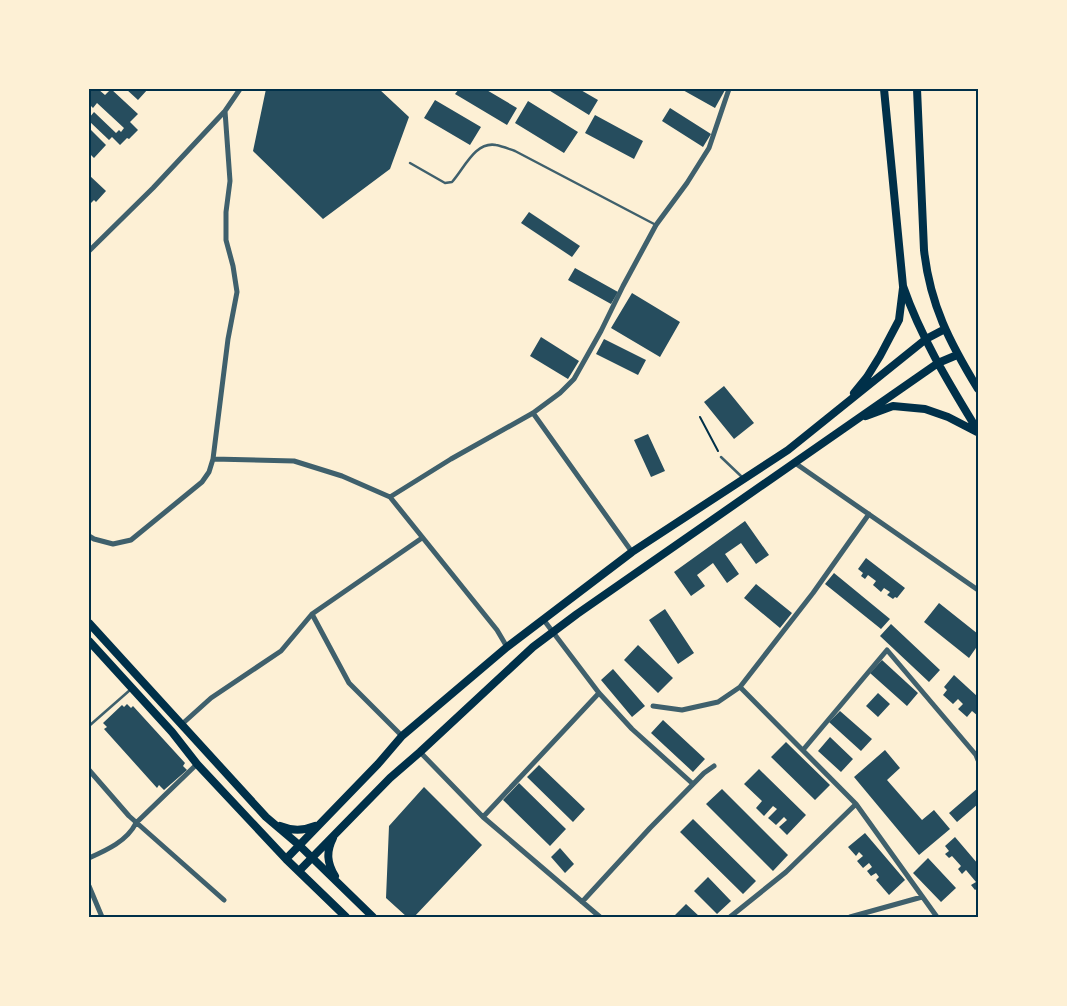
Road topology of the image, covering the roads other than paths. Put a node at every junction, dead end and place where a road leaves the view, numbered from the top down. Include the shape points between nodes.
1 (240, 89) edge
2 (729, 89) edge
3 (884, 89) edge
4 (917, 89) edge
5 (225, 111) junction
6 (410, 163) dead end
7 (656, 225) junction
8 (89, 251) edge
9 (904, 286) junction
10 (945, 329) junction
11 (926, 339) junction
12 (957, 355) junction
13 (938, 363) junction
14 (978, 389) edge
15 (845, 404) junction
16 (533, 413) junction
17 (852, 422) junction
18 (978, 432) edge
19 (721, 457) road end
20 (213, 459) junction
21 (795, 462) junction
22 (743, 479) junction
23 (390, 497) junction
24 (869, 514) junction
25 (89, 536) edge
26 (422, 538) junction
27 (632, 552) junction
28 (978, 590) edge
29 (312, 614) junction
30 (543, 620) junction
31 (89, 624) edge
32 (553, 632) junction
33 (89, 641) edge
34 (507, 647) junction
35 (740, 687) junction
36 (132, 688) junction
37 (600, 693) junction
38 (653, 706) dead end
39 (181, 724) junction
40 (89, 726) edge
41 (402, 736) junction
42 (803, 750) junction
43 (420, 752) junction
44 (978, 760) edge
45 (197, 764) junction
46 (714, 766) dead end
47 (89, 770) edge
48 (693, 784) junction
49 (856, 804) junction
50 (266, 817) junction
51 (483, 818) junction
52 (323, 820) junction
53 (136, 823) junction
54 (334, 834) junction
55 (299, 845) junction
56 (312, 857) junction
57 (89, 858) edge
58 (286, 859) junction
59 (299, 871) junction
60 (89, 886) edge
61 (341, 886) junction
62 (922, 897) junction
63 (224, 900) dead end
64 (582, 902) junction
65 (102, 917) edge
66 (346, 917) edge
67 (372, 917) edge
68 (600, 917) edge
69 (730, 917) edge
70 (850, 917) edge
71 (937, 917) edge

1 - 5 street
2 - 7 street via 709,148
3 - 9 main road
4 - 10 main road via 926,267 931,292
5 - 8 street
5 - 20 street via 230,181 226,240 237,292
6 - 7 lane via 445,183 452,182 482,147 494,144 515,151
7 - 16 street via 574,379
9 - 11 main road via 912,312
9 - 15 main road via 899,320 867,377
10 - 11 main road
10 - 12 main road
11 - 13 main road
11 - 15 main road
12 - 13 main road
12 - 14 main road
13 - 17 main road
13 - 18 main road
15 - 22 main road via 788,450
16 - 23 street
16 - 27 street
17 - 18 main road via 893,406 925,409
17 - 21 main road
19 - 22 lane
20 - 23 street via 294,461 342,476
20 - 25 street via 202,482 131,540 113,544
21 - 24 street
21 - 32 main road
22 - 27 main road
23 - 26 street
24 - 28 street
24 - 35 street via 814,593
26 - 29 street
26 - 34 street via 497,630
27 - 30 main road
29 - 39 street via 281,651 211,698
29 - 41 street via 349,683
30 - 32 street
30 - 34 main road
31 - 39 main road
32 - 37 street
32 - 43 main road
33 - 36 main road
34 - 41 main road
35 - 38 street via 718,702 682,710
35 - 42 street
36 - 40 lane
36 - 45 main road
37 - 48 street via 632,729
37 - 51 street
39 - 50 main road
41 - 52 main road
42 - 44 street via 887,650
42 - 49 street
43 - 51 street
43 - 54 main road
45 - 53 street
45 - 58 main road
46 - 48 street
47 - 53 street
48 - 64 street
49 - 62 street
49 - 69 street via 786,872
50 - 52 main road via 293,830 308,829
50 - 55 main road
51 - 64 street
52 - 55 main road
53 - 57 street via 120,841
53 - 63 street
54 - 56 main road
54 - 61 main road via 328,848 328,861
55 - 56 main road
55 - 58 main road
56 - 59 main road
56 - 61 main road
58 - 59 main road
59 - 66 main road
60 - 65 street
61 - 67 main road
62 - 70 street
62 - 71 street
64 - 68 street

